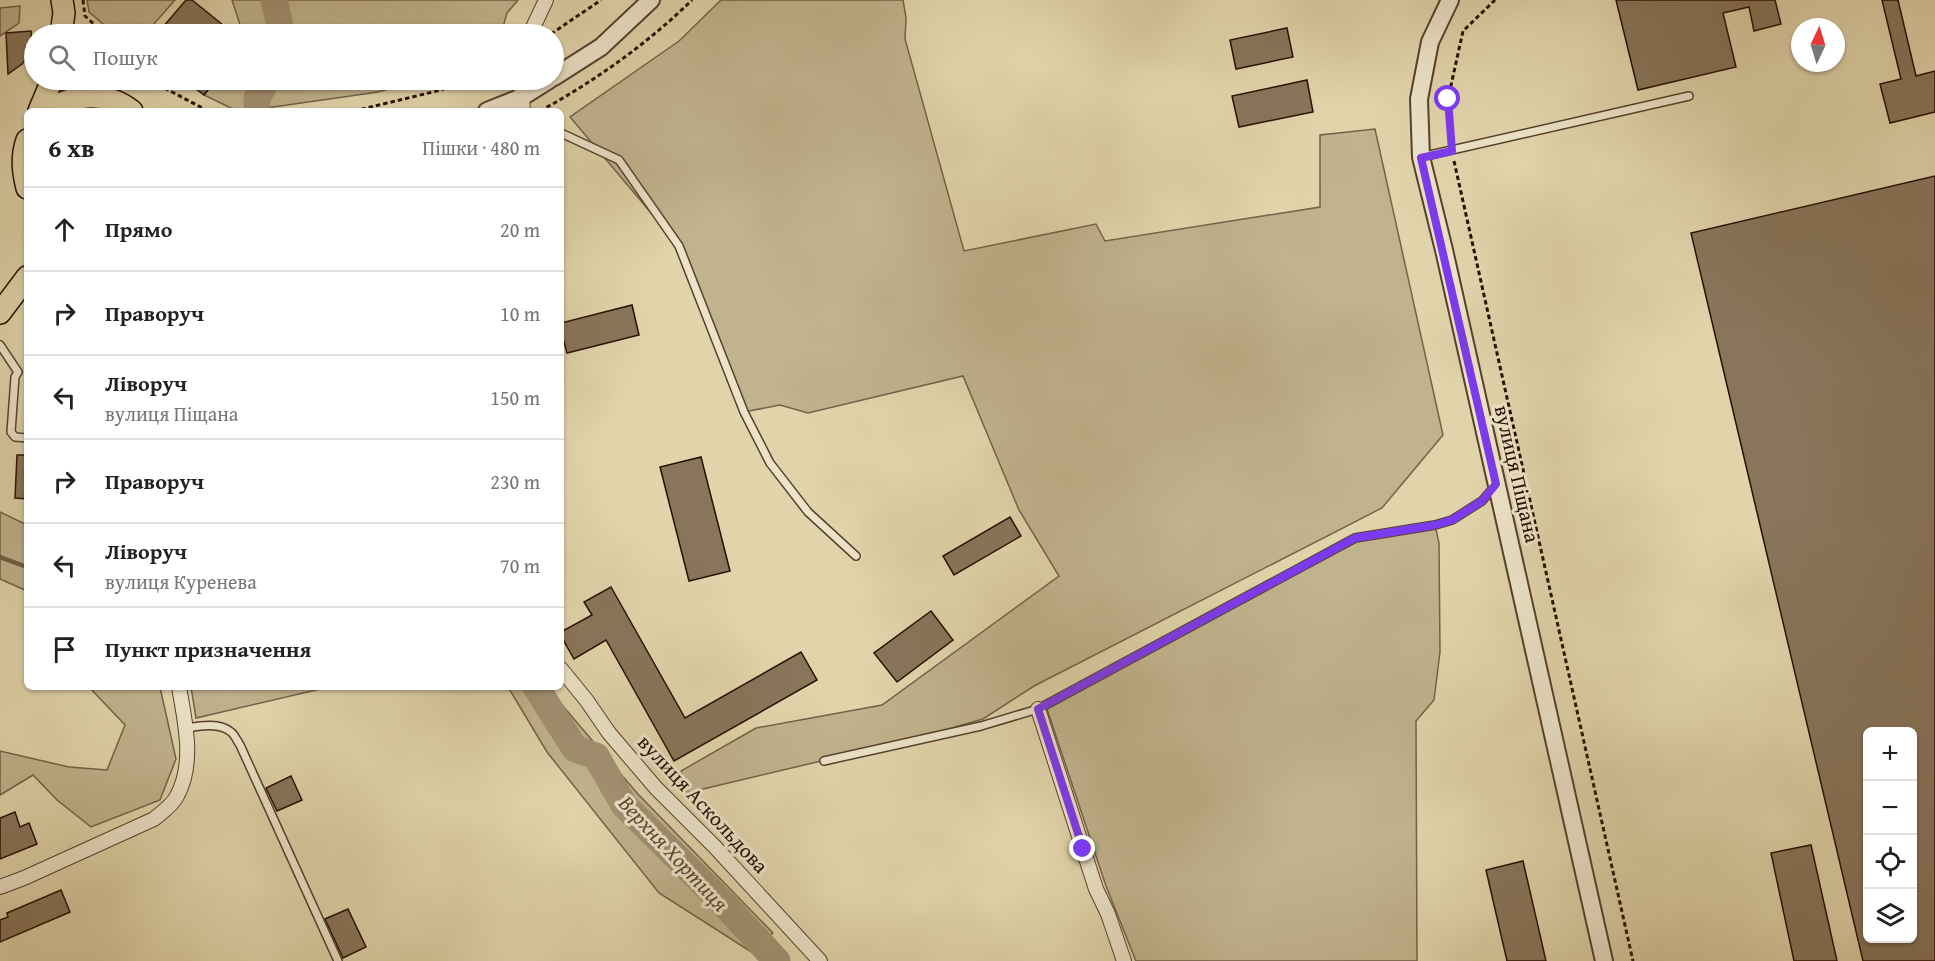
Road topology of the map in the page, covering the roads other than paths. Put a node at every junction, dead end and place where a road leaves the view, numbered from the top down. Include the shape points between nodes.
1 (546, 0) edge
2 (651, 0) edge
3 (1450, 0) edge
4 (63, 7) edge
5 (62, 24) edge
6 (69, 24) edge
7 (535, 24) edge
8 (564, 71) edge
9 (48, 90) edge
10 (110, 90) edge
11 (538, 90) edge
12 (1689, 96) dead end
13 (522, 104) edge
14 (126, 107) edge
15 (40, 108) edge
16 (53, 108) edge
17 (502, 108) edge
18 (564, 134) edge
19 (24, 154) edge
20 (1421, 158) junction
21 (24, 177) edge
22 (24, 275) edge
23 (0, 313) edge
24 (0, 345) edge
25 (24, 371) edge
26 (18, 372) junction
27 (24, 438) edge
28 (1496, 484) junction
29 (856, 556) dead end
30 (564, 673) edge
31 (180, 693) edge
32 (1038, 709) junction
33 (186, 728) junction
34 (824, 761) dead end
35 (0, 887) edge
36 (338, 961) edge
37 (820, 961) edge
38 (1124, 961) edge
39 (1604, 961) edge

1 - 7 street
2 - 8 street via 601,47
3 - 20 street, вулиця Піщана via 1430,42 1419,99
4 - 5 main road
4 - 6 main road
9 - 15 main road
10 - 14 main road
11 - 13 street
12 - 20 lane
13 - 17 street
14 - 16 main road via 90,96
18 - 29 lane via 619,160 679,246 744,412 770,463 808,512
19 - 21 main road
20 - 28 street, вулиця Піщана
22 - 23 main road
24 - 26 lane
25 - 26 lane
26 - 27 lane via 11,432
28 - 32 lane via 1482,501 1452,520 1355,538
28 - 39 street, вулиця Піщана
30 - 37 street, вулиця Аскольдова via 656,788
31 - 33 street
32 - 34 lane
32 - 38 street via 1096,889
33 - 35 street via 187,765 177,797 166,809 154,819
33 - 36 lane via 220,727 231,732 240,745

